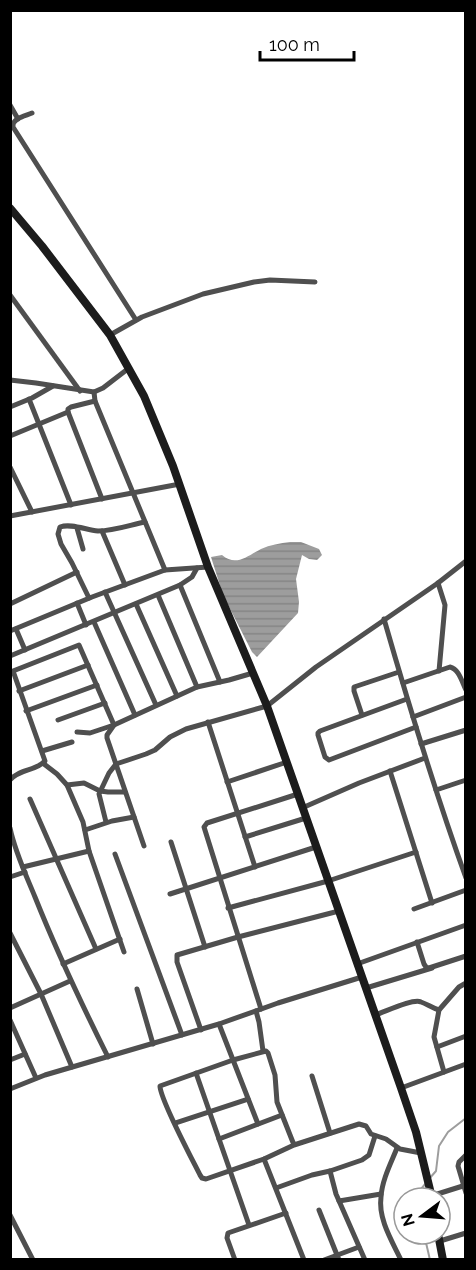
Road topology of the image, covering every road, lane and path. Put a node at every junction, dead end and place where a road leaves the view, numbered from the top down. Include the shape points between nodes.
1 (10, 105) edge
2 (32, 113) dead end
3 (18, 119) junction
4 (10, 208) edge
5 (315, 282) dead end
6 (10, 295) edge
7 (136, 320) junction
8 (110, 335) junction
9 (129, 368) junction
10 (10, 380) edge
11 (53, 386) junction
12 (80, 391) junction
13 (94, 392) junction
14 (29, 399) junction
15 (95, 401) junction
16 (10, 407) edge
17 (68, 412) junction
18 (39, 423) junction
19 (10, 435) edge
20 (10, 467) edge
21 (180, 484) junction
22 (134, 493) junction
23 (102, 499) junction
24 (71, 505) junction
25 (32, 512) junction
26 (10, 516) edge
27 (146, 522) junction
28 (77, 528) junction
29 (102, 531) junction
30 (83, 549) dead end
31 (465, 561) edge
32 (208, 567) junction
33 (197, 568) junction
34 (165, 570) junction
35 (77, 572) junction
36 (438, 583) junction
37 (125, 585) junction
38 (180, 585) junction
39 (105, 592) junction
40 (158, 595) junction
41 (89, 598) junction
42 (77, 603) junction
43 (10, 604) edge
44 (136, 604) junction
45 (115, 613) junction
46 (384, 619) junction
47 (94, 622) junction
48 (86, 625) junction
49 (13, 630) edge
50 (25, 650) junction
51 (10, 656) edge
52 (88, 665) junction
53 (438, 671) junction
54 (399, 672) junction
55 (253, 673) junction
56 (220, 682) junction
57 (403, 683) junction
58 (97, 685) junction
59 (197, 687) junction
60 (465, 690) edge
61 (19, 691) junction
62 (177, 696) junction
63 (465, 697) edge
64 (407, 699) junction
65 (105, 703) junction
66 (156, 705) junction
67 (267, 706) junction
68 (27, 713) junction
69 (135, 715) junction
70 (362, 716) junction
71 (413, 717) junction
72 (58, 720) dead end
73 (208, 722) junction
74 (113, 727) junction
75 (416, 727) junction
76 (465, 730) edge
77 (78, 732) dead end
78 (72, 742) dead end
79 (421, 744) junction
80 (42, 751) junction
81 (425, 758) junction
82 (287, 762) junction
83 (44, 764) junction
84 (116, 764) junction
85 (390, 771) junction
86 (10, 780) edge
87 (465, 780) edge
88 (227, 782) junction
89 (67, 785) junction
90 (436, 790) junction
91 (100, 791) junction
92 (125, 792) junction
93 (298, 794) junction
94 (30, 799) dead end
95 (302, 808) junction
96 (237, 813) junction
97 (134, 817) junction
98 (306, 818) junction
99 (106, 822) junction
100 (10, 828) edge
101 (85, 830) junction
102 (245, 837) junction
103 (171, 842) dead end
104 (144, 846) dead end
105 (316, 847) junction
106 (89, 851) junction
107 (416, 852) junction
108 (115, 854) dead end
109 (57, 859) junction
110 (255, 867) junction
111 (24, 870) junction
112 (10, 877) edge
113 (465, 878) edge
114 (219, 879) junction
115 (328, 881) junction
116 (187, 889) junction
117 (465, 890) edge
118 (170, 894) dead end
119 (432, 903) junction
120 (228, 908) junction
121 (414, 909) dead end
122 (339, 911) junction
123 (465, 925) edge
124 (10, 933) edge
125 (238, 938) junction
126 (120, 939) junction
127 (417, 942) junction
128 (205, 947) junction
129 (96, 949) junction
130 (124, 952) dead end
131 (465, 956) edge
132 (63, 964) junction
133 (357, 964) junction
134 (432, 968) junction
135 (362, 977) junction
136 (70, 981) junction
137 (465, 983) edge
138 (366, 988) junction
139 (137, 989) dead end
140 (41, 994) junction
141 (10, 1008) edge
142 (258, 1010) junction
143 (438, 1010) junction
144 (375, 1016) junction
145 (10, 1020) edge
146 (219, 1024) junction
147 (201, 1029) junction
148 (13, 1034) edge
149 (182, 1035) junction
150 (465, 1036) edge
151 (153, 1044) junction
152 (437, 1047) junction
153 (263, 1052) junction
154 (25, 1054) junction
155 (108, 1057) junction
156 (10, 1060) edge
157 (233, 1060) junction
158 (465, 1064) edge
159 (72, 1067) junction
160 (444, 1072) junction
161 (196, 1073) junction
162 (312, 1076) dead end
163 (36, 1078) junction
164 (401, 1088) junction
165 (10, 1089) edge
166 (248, 1099) junction
167 (210, 1112) junction
168 (282, 1115) junction
169 (175, 1123) junction
170 (258, 1124) junction
171 (330, 1133) junction
172 (375, 1136) junction
173 (219, 1139) junction
174 (294, 1145) junction
175 (397, 1148) junction
176 (421, 1153) junction
177 (465, 1155) edge
178 (264, 1159) junction
179 (231, 1171) junction
180 (330, 1171) junction
181 (464, 1185) edge
182 (429, 1186) edge
183 (276, 1188) junction
184 (465, 1193) edge
185 (381, 1194) junction
186 (339, 1201) junction
187 (319, 1210) dead end
188 (286, 1213) junction
189 (10, 1215) edge
190 (249, 1225) junction
191 (359, 1247) junction
192 (338, 1257) edge
193 (33, 1260) edge
194 (235, 1260) edge
195 (304, 1260) edge
196 (324, 1260) edge
197 (365, 1260) edge
198 (401, 1260) edge

1 - 3 street
2 - 3 street
3 - 7 street via 13,123 15,130
4 - 8 street
5 - 7 street via 254,282 202,294
6 - 12 street
7 - 8 street
8 - 9 street
9 - 13 street
9 - 21 street
10 - 11 street
11 - 12 street
11 - 14 street
12 - 13 street
13 - 15 street
14 - 16 street
14 - 18 street
15 - 17 street via 71,406
15 - 22 street
17 - 18 street
17 - 23 street
18 - 19 street
18 - 24 street
20 - 25 street
21 - 22 street
21 - 32 street
22 - 23 street
22 - 27 street
23 - 24 street
24 - 25 street
25 - 26 street
27 - 29 street
27 - 34 street
28 - 29 street
28 - 30 street
28 - 35 street via 63,526 58,534
29 - 37 street
31 - 36 street
32 - 33 street
32 - 55 street
33 - 34 street
33 - 38 street
34 - 37 street
35 - 41 street
35 - 43 street
36 - 46 street
36 - 53 street via 445,612
37 - 39 street
38 - 40 street
38 - 56 street
39 - 41 street
39 - 45 street
40 - 44 street
40 - 59 street
41 - 42 street
42 - 48 street
42 - 49 street
44 - 45 street
44 - 62 street
45 - 47 street
45 - 66 street
46 - 54 street
46 - 67 street
47 - 48 street
47 - 69 street
48 - 50 street
49 - 50 street
50 - 51 street
52 - 58 street
52 - 61 street
52 - 61 street via 77,645 13,671
53 - 57 street
53 - 60 street via 454,668
54 - 57 street
54 - 70 street via 354,687
55 - 56 street
55 - 67 street
56 - 59 street
57 - 64 street
58 - 65 street
58 - 68 street
59 - 62 street
61 - 68 street
62 - 66 street
63 - 71 street
64 - 70 street
64 - 71 street
65 - 72 street
65 - 74 street
66 - 69 street
67 - 73 street
67 - 82 street
68 - 80 street
69 - 74 street
70 - 75 street via 318,733 326,759
71 - 75 street
73 - 84 street via 177,733 146,754
73 - 88 street
74 - 77 street
74 - 84 street via 107,735
75 - 79 street
76 - 79 street
78 - 80 street
79 - 81 street
80 - 83 street
81 - 85 street
81 - 90 street
82 - 88 street
82 - 93 street
83 - 86 street
83 - 89 street
84 - 91 street
84 - 92 street
85 - 95 street
85 - 107 street
87 - 90 street
88 - 96 street
89 - 91 street via 84,783
89 - 101 street
90 - 113 street
91 - 92 street
91 - 99 street
92 - 97 street
93 - 95 street
93 - 96 street
94 - 109 street
95 - 98 street
96 - 102 street
96 - 114 street via 204,827
97 - 99 street
97 - 104 street
98 - 102 street
98 - 105 street
99 - 101 street
100 - 111 street
101 - 106 street
102 - 110 street
103 - 116 street
105 - 110 street
105 - 115 street
106 - 109 street
106 - 126 street
107 - 115 street
107 - 119 street
108 - 149 street
109 - 111 street
109 - 129 street
110 - 114 street
111 - 112 street
111 - 132 street
114 - 116 street
114 - 120 street
115 - 120 street
115 - 122 street
116 - 118 street
116 - 128 street
117 - 119 street
119 - 121 street
120 - 125 street
122 - 125 street
122 - 133 street
123 - 127 street
124 - 140 street
125 - 128 street
125 - 142 street
126 - 129 street
126 - 130 street
127 - 133 street
127 - 134 street via 426,967
128 - 147 street via 176,958
129 - 132 street
131 - 134 street
132 - 136 street
133 - 135 street
134 - 138 street
135 - 138 street
135 - 142 street
136 - 140 street
136 - 155 street
137 - 143 street
138 - 144 street
139 - 151 street
140 - 141 street
140 - 159 street
142 - 146 street
142 - 153 street
143 - 144 street via 415,1001
143 - 152 street via 434,1034
144 - 164 street
145 - 148 street
146 - 147 street
146 - 157 street
147 - 149 street
148 - 154 street
149 - 151 street
150 - 152 street
151 - 155 street
152 - 160 street
153 - 157 street
153 - 168 street via 268,1053 275,1075
154 - 156 street
154 - 163 street
155 - 159 street
157 - 161 street
157 - 166 street
158 - 160 street
159 - 163 street
160 - 164 street
161 - 167 street
161 - 169 street via 160,1086
162 - 171 street
163 - 165 street
164 - 176 street
166 - 167 street
166 - 170 street
167 - 169 street
167 - 173 street
168 - 170 street
168 - 174 street
169 - 179 street via 202,1178
170 - 173 street
171 - 172 street via 359,1124
171 - 174 street
172 - 175 street
172 - 180 street via 366,1158
173 - 179 street
174 - 178 street
175 - 176 street
175 - 185 street
176 - 182 street
177 - 181 street via 459,1162
178 - 179 street
178 - 183 street
179 - 190 street
180 - 183 street
180 - 186 street
181 - 184 street
183 - 188 street
185 - 186 street
185 - 198 street via 386,1229
186 - 191 street
187 - 192 street
188 - 190 street
188 - 195 street
189 - 193 street
190 - 194 street via 227,1235
191 - 192 street
191 - 197 street
192 - 196 street

